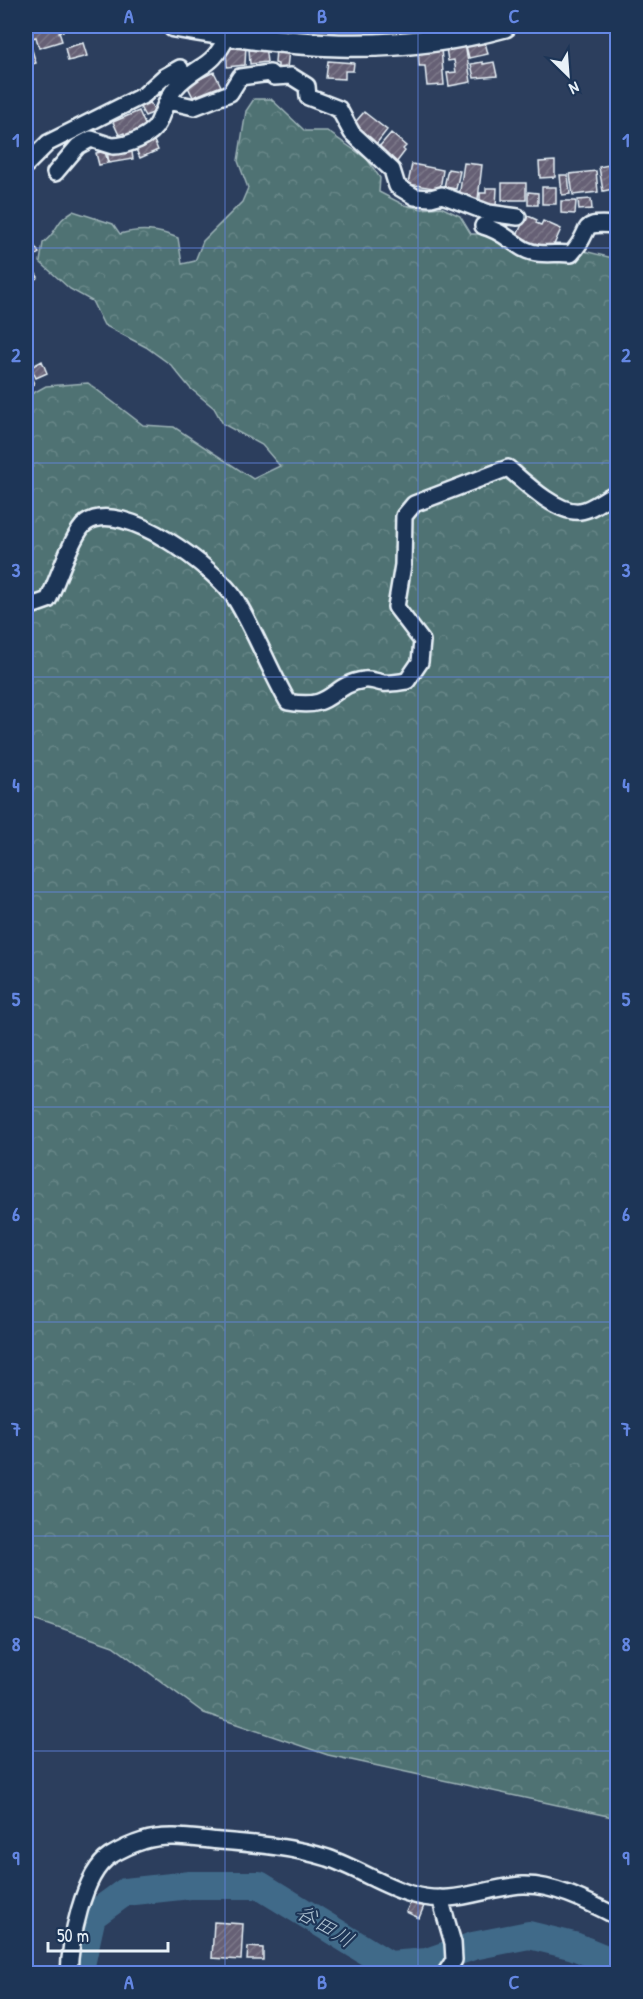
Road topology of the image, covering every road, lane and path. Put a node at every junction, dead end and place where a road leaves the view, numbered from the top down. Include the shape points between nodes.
1 (174, 26) edge
2 (505, 26) edge
3 (228, 35) junction
4 (180, 68) dead end
5 (168, 101) junction
6 (26, 165) edge
7 (55, 173) dead end
8 (518, 217) dead end
9 (618, 225) edge
10 (483, 226) dead end
11 (618, 492) edge
12 (26, 603) edge
13 (440, 1898) junction
14 (618, 1917) edge
15 (69, 1974) edge
16 (445, 1974) edge

1 - 3 main road
2 - 3 main road via 391,45 285,44
3 - 5 street via 212,61 180,83
4 - 6 street via 144,95 48,143
5 - 7 street via 149,134 114,146 91,139 78,146
5 - 8 street via 194,107 230,93 240,76 270,72 274,77 291,76 307,86 308,97 339,109 352,133 386,163 397,186 409,194 431,198 442,195 489,213
9 - 10 street via 589,225 571,254 540,254
11 - 12 street via 580,511 566,509 538,494 508,468 414,504 404,516 405,543 396,607 422,641 420,662 407,681 385,683 365,679 346,686 326,701 307,706 288,702 236,598 208,570 145,526 105,517 86,523 71,546 48,600 31,606
13 - 14 street via 457,1899 526,1885 549,1888
13 - 15 street via 412,1895 328,1858 272,1845 182,1838 145,1840 108,1857 93,1879 70,1944
13 - 16 street via 453,1943 454,1960

